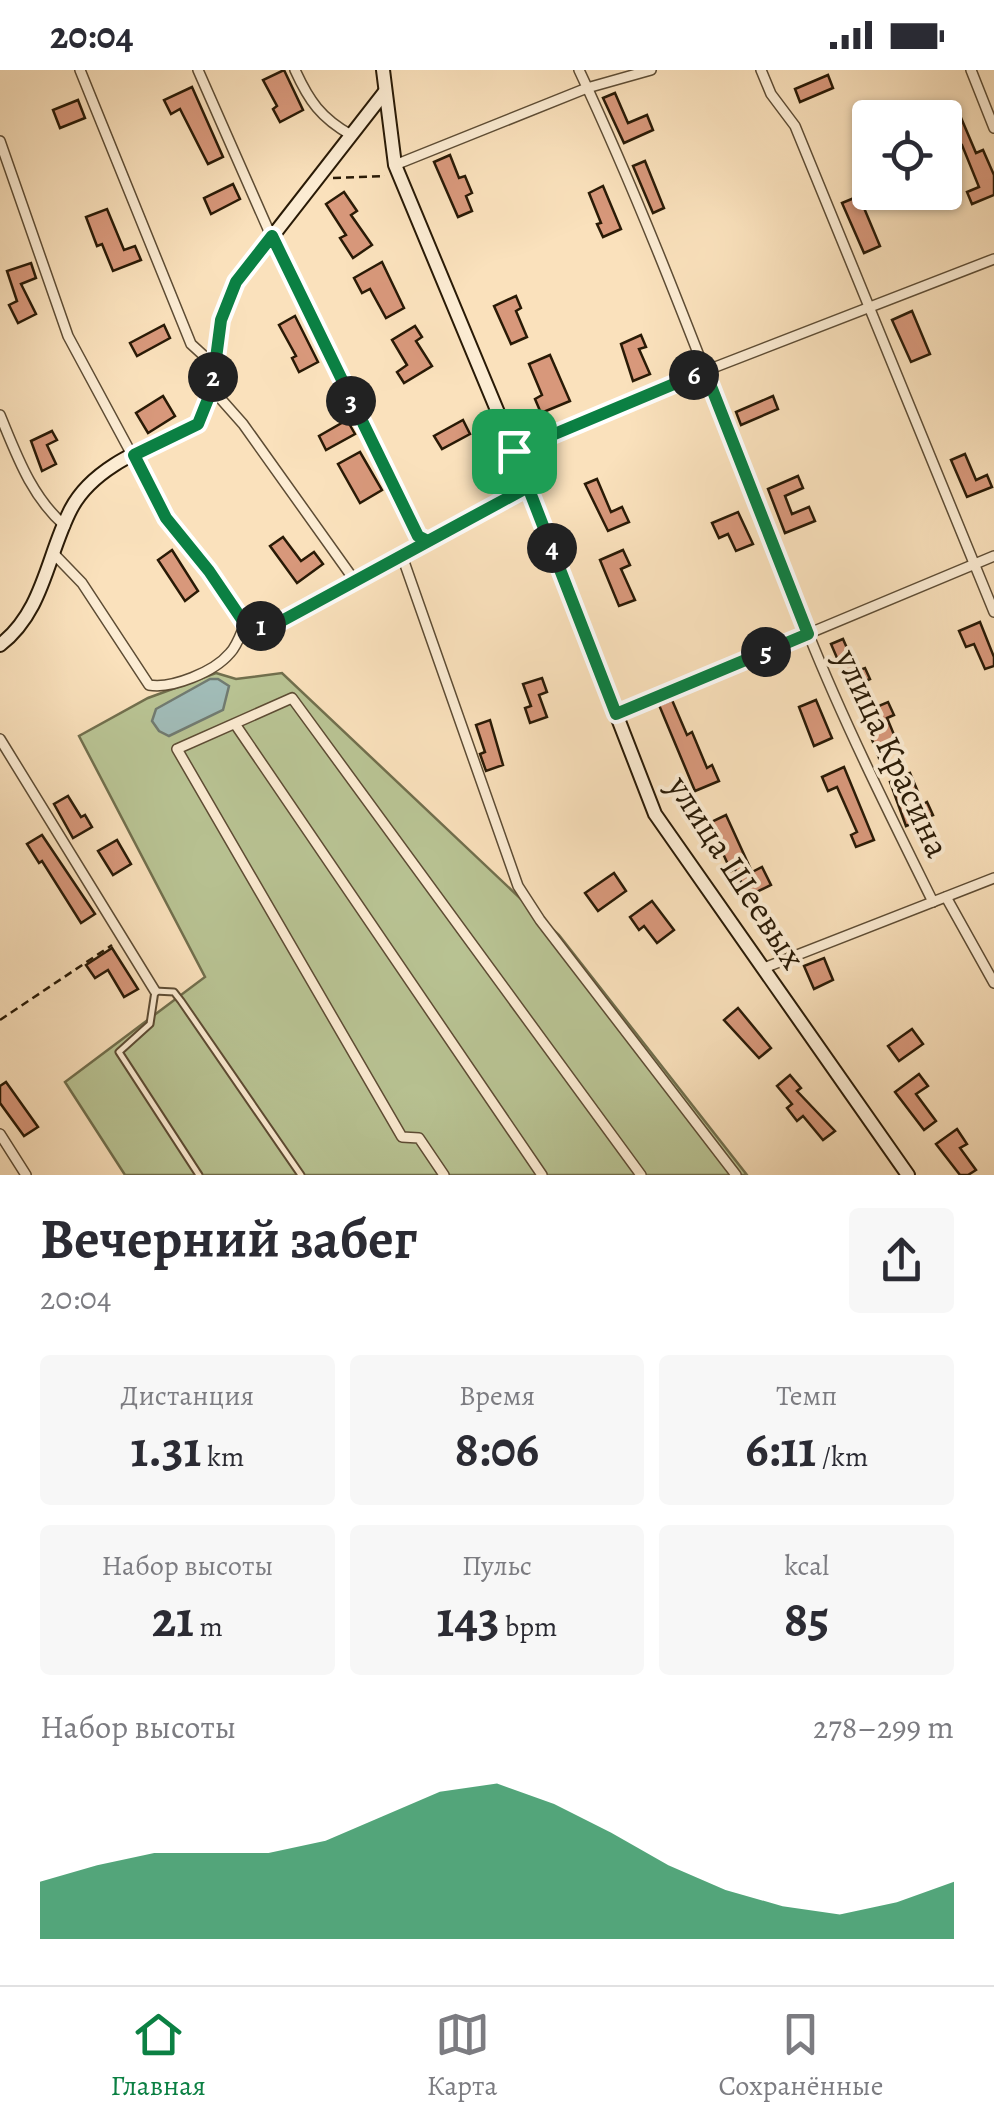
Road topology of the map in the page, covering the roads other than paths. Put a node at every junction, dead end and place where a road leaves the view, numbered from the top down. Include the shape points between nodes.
1 (80, 70) edge
2 (198, 70) edge
3 (295, 70) edge
4 (383, 70) edge
5 (579, 70) edge
6 (651, 70) edge
7 (761, 70) edge
8 (971, 70) edge
9 (587, 88) junction
10 (384, 93) junction
11 (994, 128) edge
12 (351, 135) junction
13 (0, 141) edge
14 (397, 170) junction
15 (272, 236) junction
16 (994, 259) edge
17 (869, 310) junction
18 (215, 366) junction
19 (705, 371) junction
20 (212, 389) junction
21 (0, 414) edge
22 (514, 451) junction
23 (134, 455) junction
24 (528, 487) junction
25 (64, 526) junction
26 (428, 541) junction
27 (54, 554) junction
28 (402, 556) junction
29 (994, 556) edge
30 (974, 564) junction
31 (354, 581) junction
32 (994, 612) edge
33 (245, 624) junction
34 (808, 634) junction
35 (0, 645) edge
36 (616, 714) junction
37 (234, 724) junction
38 (0, 739) edge
39 (994, 878) edge
40 (946, 896) junction
41 (932, 902) junction
42 (764, 968) junction
43 (994, 983) edge
44 (156, 991) junction
45 (0, 1134) edge
46 (901, 1172) edge
47 (26, 1175) edge
48 (199, 1175) edge
49 (300, 1175) edge
50 (444, 1175) edge
51 (542, 1175) edge
52 (641, 1175) edge
53 (736, 1175) edge

1 - 18 street via 190,344
2 - 15 street
3 - 12 street via 327,121
4 - 10 main road, улица Шеевых
5 - 9 street, улица Красина
6 - 9 street
7 - 17 street via 795,126
8 - 11 street
9 - 14 street
9 - 19 street, улица Красина
10 - 12 main road
10 - 14 main road, улица Шеевых
12 - 15 main road
13 - 23 street via 68,336
14 - 22 main road, улица Шеевых
15 - 18 main road via 236,282 221,320
15 - 26 street via 413,530
16 - 17 street
17 - 19 street
17 - 30 street
18 - 20 main road
19 - 22 street
19 - 34 street, улица Красина
20 - 23 main road via 198,424
20 - 31 street
21 - 25 street via 43,506
22 - 24 main road, улица Шеевых
23 - 25 main road via 110,466 72,506
23 - 33 street via 166,518
24 - 26 street
24 - 36 main road, улица Шеевых
25 - 27 main road
26 - 28 street
27 - 33 street via 82,582 149,685 206,671 231,653
27 - 35 main road via 32,608
28 - 31 street
28 - 53 street via 518,886
29 - 30 street
30 - 32 street
30 - 34 street
31 - 33 street via 278,623
34 - 36 street
34 - 41 street, улица Красина
36 - 42 main road, улица Шеевых via 655,814
37 - 50 street via 177,750 402,1137 419,1138
37 - 51 street
37 - 52 street via 292,698
38 - 44 street
39 - 40 street
40 - 41 street
40 - 43 street, улица Красина
41 - 42 street
42 - 46 main road, улица Шеевых
44 - 48 lane via 150,1024 119,1052
44 - 49 lane via 174,992
45 - 47 street

